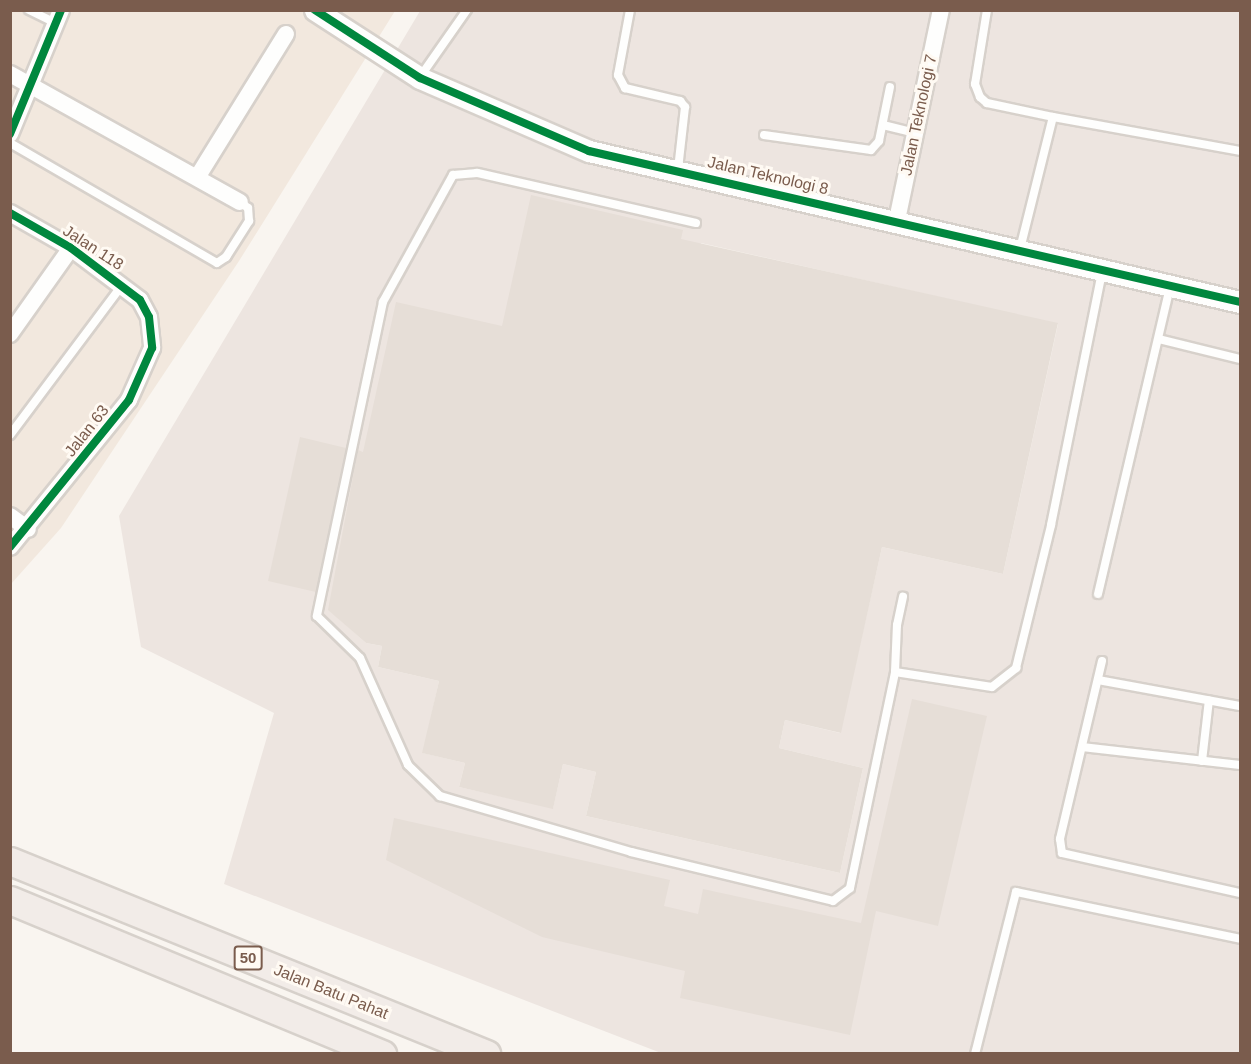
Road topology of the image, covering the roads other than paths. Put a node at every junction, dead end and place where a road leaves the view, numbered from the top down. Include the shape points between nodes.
1 (29, 10) edge
2 (315, 10) edge
3 (467, 10) edge
4 (630, 10) edge
5 (941, 10) edge
6 (987, 10) edge
7 (59, 17) edge
8 (286, 34) dead end
9 (10, 74) edge
10 (420, 78) junction
11 (31, 83) junction
12 (890, 87) dead end
13 (1053, 117) junction
14 (883, 125) junction
15 (915, 133) junction
16 (10, 134) edge
17 (764, 135) dead end
18 (10, 143) edge
19 (1240, 151) edge
20 (678, 169) junction
21 (198, 176) junction
22 (240, 202) joint
23 (10, 213) edge
24 (897, 220) junction
25 (696, 223) dead end
26 (71, 248) junction
27 (1020, 249) junction
28 (1102, 271) junction
29 (123, 284) junction
30 (1170, 287) junction
31 (1240, 302) edge
32 (149, 317) joint
33 (10, 334) edge
34 (1159, 339) junction
35 (1240, 358) edge
36 (10, 435) edge
37 (10, 516) edge
38 (28, 529) junction
39 (10, 547) edge
40 (1098, 594) dead end
41 (903, 597) dead end
42 (1102, 661) dead end
43 (896, 672) junction
44 (1098, 680) junction
45 (1209, 700) junction
46 (1240, 706) edge
47 (1082, 747) junction
48 (1202, 761) junction
49 (1240, 765) edge
50 (10, 861) edge
51 (1240, 893) edge
52 (10, 900) edge
53 (1240, 939) edge
54 (382, 1053) edge
55 (486, 1053) edge
56 (975, 1053) edge

1 - 7 lane
2 - 10 street, Jalan Teknologi 8
3 - 10 lane
4 - 20 lane via 618,75 626,88 680,101 685,107
5 - 15 street, Jalan Teknologi 7
6 - 13 lane via 975,84 980,97 987,103
7 - 11 street
8 - 21 street
9 - 11 street
10 - 20 street, Jalan Teknologi 8 via 562,142
11 - 16 street
11 - 21 street
12 - 14 lane
13 - 19 lane
13 - 27 lane
14 - 15 lane
14 - 17 lane via 879,141 864,152
15 - 24 street, Jalan Teknologi 7
18 - 22 lane via 217,263 226,257 249,221 248,208
20 - 24 street, Jalan Teknologi 8
21 - 22 street
23 - 26 street, Jalan 118
24 - 27 street, Jalan Teknologi 8
25 - 43 lane via 477,173 453,175 383,302 317,605 319,621 360,658 408,765 440,796 631,852 833,901 850,888
26 - 29 street, Jalan 118
26 - 33 street
27 - 28 street, Jalan Teknologi 8
28 - 30 street, Jalan Teknologi 8
28 - 43 lane via 1051,525 1016,668 992,687
29 - 32 street, Jalan 118
29 - 36 lane
30 - 31 street, Jalan Teknologi 8
30 - 34 lane
32 - 38 street, Jalan 63 via 152,348 143,375
34 - 35 lane
34 - 40 lane
37 - 38 street
38 - 39 street, Jalan 63
41 - 43 lane via 897,625
42 - 44 lane
44 - 45 lane
44 - 47 lane
45 - 46 lane
45 - 48 lane
47 - 48 lane
47 - 51 lane via 1060,839 1062,853
48 - 49 lane
50 - 55 highway, Jalan Batu Pahat / 50
52 - 54 highway, 50
53 - 56 lane via 1016,892

